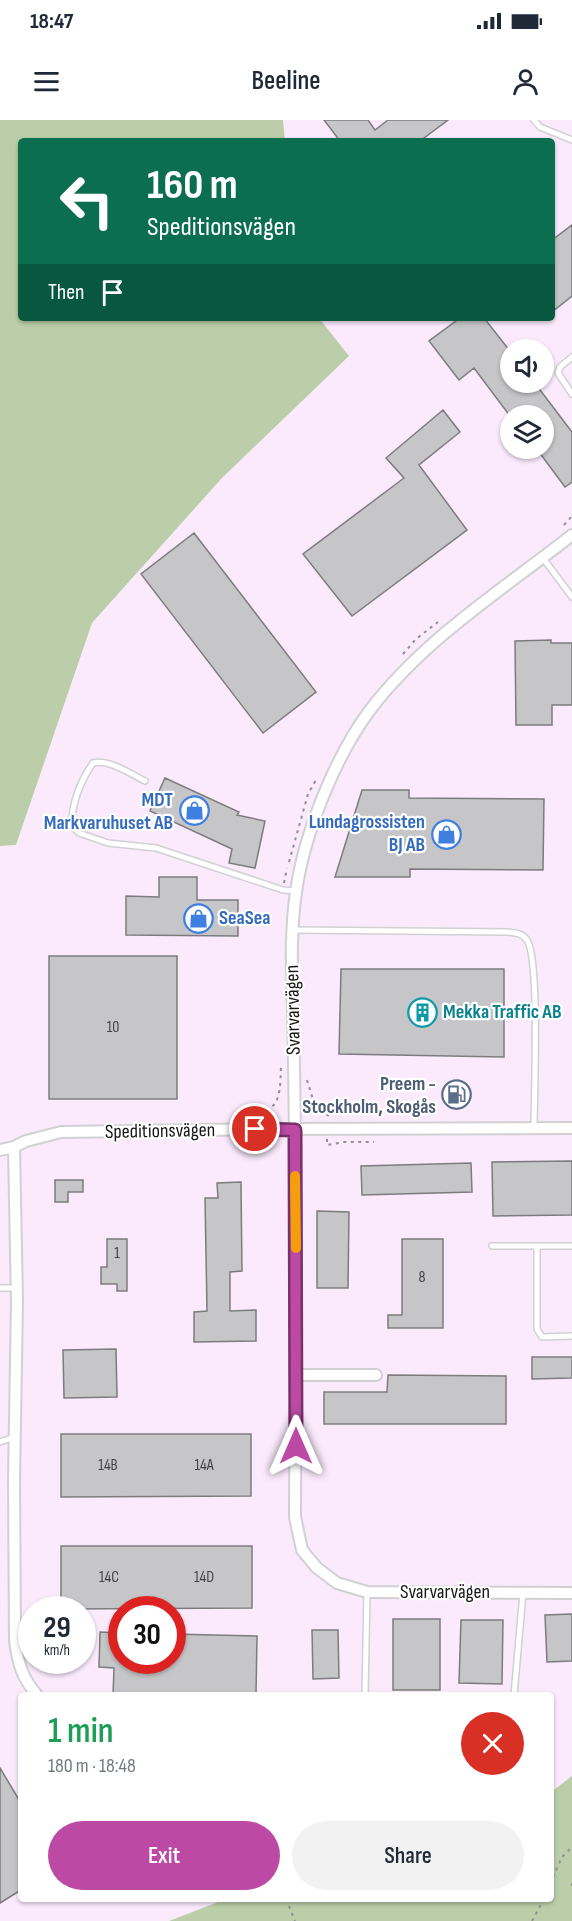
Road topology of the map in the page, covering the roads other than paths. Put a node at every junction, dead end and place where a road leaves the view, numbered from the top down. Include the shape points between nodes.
1 (534, 120) edge
2 (572, 140) edge
3 (572, 357) edge
4 (572, 394) edge
5 (572, 535) edge
6 (543, 558) junction
7 (572, 597) edge
8 (145, 781) dead end
9 (296, 891) junction
10 (293, 930) junction
11 (572, 1128) edge
12 (534, 1129) junction
13 (295, 1130) junction
14 (14, 1147) junction
15 (0, 1150) edge
16 (492, 1246) dead end
17 (537, 1246) junction
18 (572, 1246) edge
19 (0, 1288) edge
20 (17, 1288) junction
21 (572, 1336) edge
22 (296, 1375) junction
23 (376, 1376) dead end
24 (15, 1437) junction
25 (0, 1442) edge
26 (523, 1591) junction
27 (367, 1592) junction
28 (572, 1593) edge
29 (34, 1692) edge
30 (365, 1692) edge
31 (514, 1692) edge

1 - 2 lane via 540,127
3 - 4 lane via 558,373
5 - 6 street, Svarvarvägen
6 - 7 lane
6 - 9 street, Svarvarvägen via 409,664 369,712 342,755 323,798
8 - 9 lane via 114,766 93,763 74,807 72,826 79,833 108,843 156,848
9 - 10 street, Svarvarvägen
10 - 12 lane via 521,934 528,942 534,970
10 - 13 street, Svarvarvägen
11 - 12 street, Speditionsvägen
12 - 13 street, Speditionsvägen
13 - 14 street, Speditionsvägen via 61,1132
13 - 22 street, Svarvarvägen
14 - 15 street, Speditionsvägen
14 - 20 street
16 - 17 lane
17 - 18 lane
17 - 21 lane via 537,1329 542,1337
19 - 20 lane
20 - 24 street
22 - 23 street
22 - 27 street, Svarvarvägen via 295,1517 302,1550 337,1584
24 - 25 lane
24 - 29 street via 15,1641 18,1665
26 - 27 street, Svarvarvägen
26 - 28 street, Svarvarvägen
26 - 31 lane
27 - 30 lane

